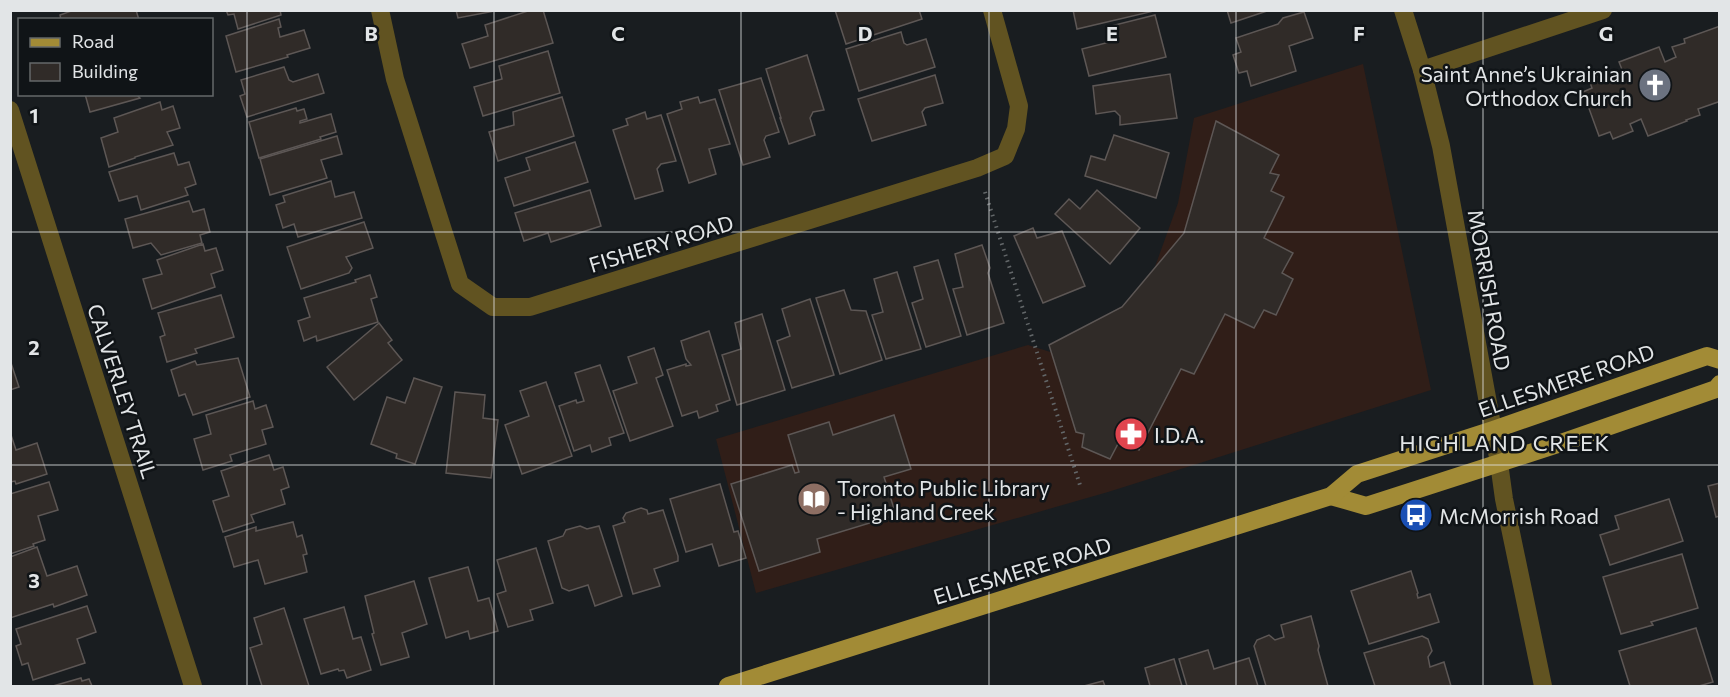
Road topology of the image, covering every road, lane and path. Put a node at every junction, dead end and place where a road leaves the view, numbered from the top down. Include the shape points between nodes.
1 (380, 10) edge
2 (992, 10) edge
3 (1403, 10) edge
4 (1603, 10) edge
5 (1422, 70) junction
6 (10, 110) edge
7 (977, 168) junction
8 (1719, 360) edge
9 (1719, 384) edge
10 (1492, 430) junction
11 (1499, 463) junction
12 (1080, 485) dead end
13 (1331, 496) junction
14 (193, 687) edge
15 (728, 687) edge
16 (1544, 687) edge

1 - 7 street, FISHERY ROAD via 395,79 460,284 493,307 530,307
2 - 7 street, FISHERY ROAD via 1020,106 1017,129 1005,156
3 - 5 street, MORRISH ROAD
4 - 5 street
5 - 10 street, MORRISH ROAD via 1441,146
6 - 14 street, CALVERLEY TRAIL
7 - 12 path
8 - 10 main road, ELLESMERE ROAD via 1707,356
9 - 11 main road via 1716,389
10 - 11 street, MORRISH ROAD
10 - 13 main road, ELLESMERE ROAD via 1358,474
11 - 13 main road via 1366,506
11 - 16 street, MORRISH ROAD
13 - 15 main road, ELLESMERE ROAD

